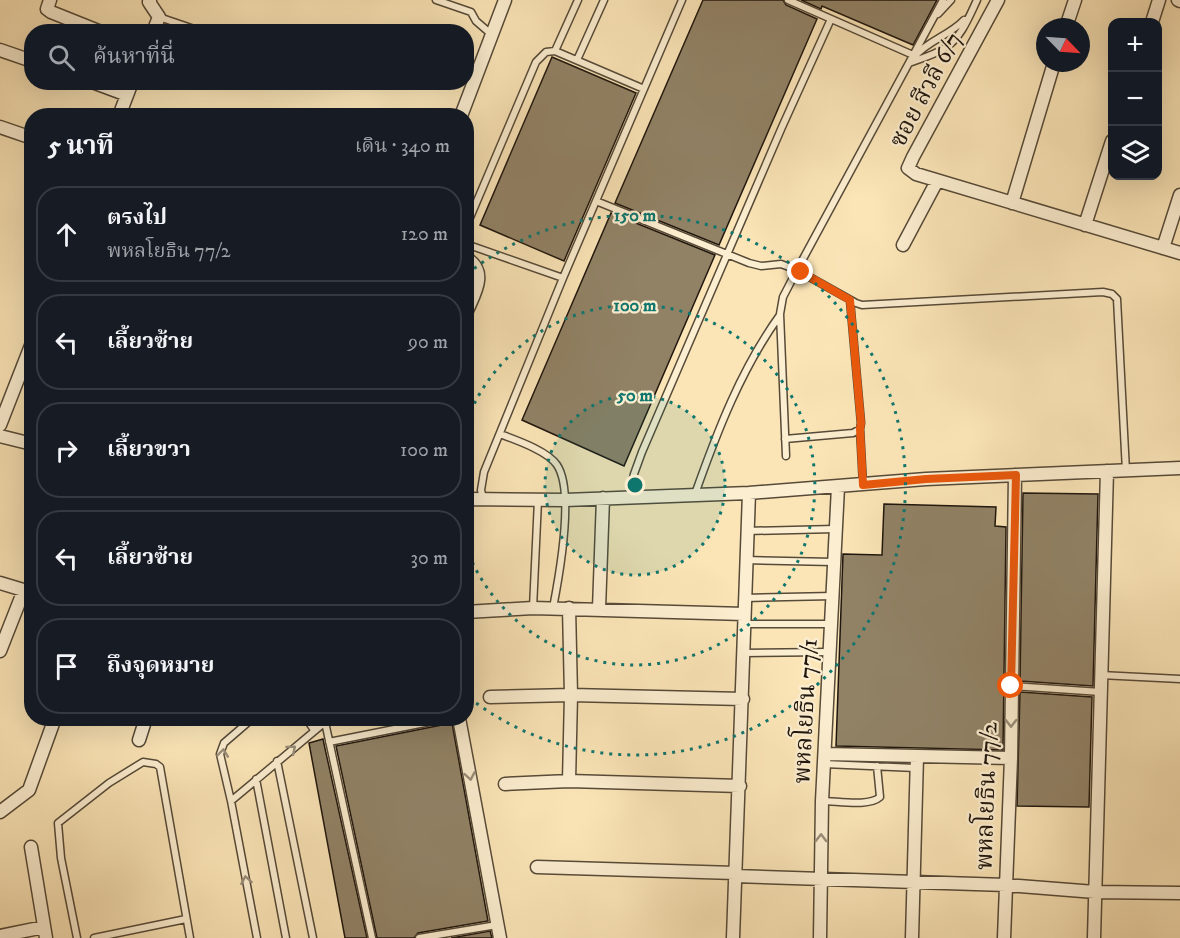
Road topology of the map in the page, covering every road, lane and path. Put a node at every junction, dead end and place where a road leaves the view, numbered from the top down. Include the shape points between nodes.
1 (50, 0) edge
2 (150, 0) edge
3 (436, 0) edge
4 (505, 0) edge
5 (578, 0) edge
6 (604, 0) edge
7 (682, 0) edge
8 (788, 0) edge
9 (943, 0) edge
10 (951, 0) edge
11 (977, 0) edge
12 (998, 0) edge
13 (1075, 0) edge
14 (1159, 0) edge
15 (973, 9) junction
16 (159, 17) junction
17 (1069, 18) edge
18 (1153, 18) edge
19 (831, 19) junction
20 (81, 24) edge
21 (156, 24) edge
22 (180, 24) edge
23 (929, 26) junction
24 (492, 35) junction
25 (0, 50) edge
26 (555, 51) junction
27 (913, 55) junction
28 (24, 58) edge
29 (577, 60) junction
30 (909, 63) junction
31 (1051, 72) edge
32 (474, 82) edge
33 (644, 89) junction
34 (114, 90) edge
35 (129, 90) edge
36 (471, 90) edge
37 (127, 95) junction
38 (122, 108) edge
39 (464, 108) edge
40 (0, 127) edge
41 (24, 135) edge
42 (1108, 156) edge
43 (937, 180) junction
44 (1180, 195) edge
45 (596, 201) junction
46 (1012, 203) junction
47 (474, 208) edge
48 (1085, 225) junction
49 (903, 245) dead end
50 (474, 247) edge
51 (1163, 248) junction
52 (1180, 253) edge
53 (728, 255) junction
54 (474, 264) edge
55 (797, 270) junction
56 (563, 278) junction
57 (474, 295) edge
58 (850, 300) junction
59 (780, 314) junction
60 (24, 364) edge
61 (0, 425) edge
62 (860, 429) junction
63 (500, 434) junction
64 (0, 436) edge
65 (785, 439) junction
66 (24, 442) edge
67 (786, 456) dead end
68 (1180, 468) edge
69 (1107, 471) junction
70 (1126, 471) junction
71 (1016, 475) junction
72 (863, 485) junction
73 (838, 487) junction
74 (748, 493) junction
75 (695, 495) junction
76 (629, 497) junction
77 (603, 498) junction
78 (474, 499) edge
79 (483, 499) junction
80 (538, 499) junction
81 (565, 500) junction
82 (835, 529) junction
83 (746, 531) junction
84 (745, 560) junction
85 (835, 562) junction
86 (0, 583) edge
87 (24, 590) edge
88 (833, 596) junction
89 (745, 598) junction
90 (24, 600) edge
91 (533, 608) junction
92 (554, 608) junction
93 (569, 608) junction
94 (598, 609) junction
95 (474, 612) edge
96 (744, 619) junction
97 (832, 624) junction
98 (0, 651) edge
99 (744, 652) junction
100 (831, 652) junction
101 (1100, 675) junction
102 (1180, 679) edge
103 (1011, 686) junction
104 (1101, 692) junction
105 (572, 695) junction
106 (490, 697) dead end
107 (743, 699) junction
108 (52, 726) edge
109 (143, 726) edge
110 (244, 726) edge
111 (311, 726) edge
112 (320, 726) edge
113 (328, 726) edge
114 (410, 726) edge
115 (460, 726) edge
116 (314, 730) junction
117 (139, 740) dead end
118 (329, 742) junction
119 (1011, 758) junction
120 (825, 759) junction
121 (278, 761) junction
122 (917, 762) junction
123 (877, 766) junction
124 (256, 779) junction
125 (569, 781) junction
126 (505, 784) dead end
127 (740, 786) junction
128 (231, 801) junction
129 (822, 801) junction
130 (0, 812) edge
131 (31, 847) dead end
132 (537, 867) dead end
133 (735, 875) junction
134 (821, 879) junction
135 (913, 882) junction
136 (1006, 885) junction
137 (1095, 892) junction
138 (1180, 893) edge
139 (186, 919) junction
140 (46, 932) edge
141 (499, 932) edge
142 (0, 936) edge
143 (77, 938) edge
144 (94, 938) edge
145 (190, 938) edge
146 (256, 938) edge
147 (286, 938) edge
148 (313, 938) edge
149 (372, 938) edge
150 (418, 938) edge
151 (734, 938) edge
152 (820, 938) edge
153 (912, 938) edge
154 (1004, 938) edge
155 (1094, 938) edge

1 - 20 street via 47,9
2 - 16 street
3 - 24 lane via 471,12
4 - 24 street
5 - 26 lane
6 - 29 lane
7 - 33 lane
8 - 19 lane
9 - 23 lane
10 - 23 lane
11 - 15 lane
12 - 43 street, ซอย สีวลี 6/7 via 908,168
13 - 17 street
14 - 18 street
15 - 30 lane via 953,31 923,47
15 - 30 lane via 950,44
16 - 21 street
16 - 22 lane
19 - 27 lane
19 - 53 lane
23 - 27 lane
24 - 32 street
25 - 28 street
26 - 29 lane
26 - 47 lane via 546,52 536,62
27 - 30 lane
29 - 33 lane
30 - 55 lane
31 - 46 street
33 - 45 lane
34 - 37 street
35 - 37 street
36 - 39 street
37 - 38 street
40 - 41 street
42 - 48 street
43 - 46 street
43 - 49 street
44 - 51 street
45 - 53 lane
45 - 56 lane
46 - 48 street
48 - 51 street
50 - 56 lane
51 - 52 street
53 - 55 lane via 758,266 781,264
53 - 76 lane via 642,452
54 - 57 street via 479,272
55 - 58 lane
55 - 59 lane via 783,297
56 - 63 lane
58 - 62 lane
58 - 70 lane via 862,305 1112,294 1117,299
59 - 65 lane
59 - 75 lane via 755,350
60 - 61 street
62 - 65 lane via 853,433
62 - 72 lane
63 - 79 lane via 484,472
63 - 81 lane via 550,458 558,466
64 - 66 street
65 - 67 lane
68 - 70 street
69 - 70 street
69 - 71 street
69 - 101 street
71 - 72 street
71 - 103 street, พหลโยธิน 77/2
72 - 73 street
73 - 74 street
73 - 82 street, พหลโยธิน 77/1
74 - 75 street
74 - 83 street
75 - 76 street
76 - 77 street
77 - 81 street
77 - 94 street
78 - 79 street
79 - 80 street
80 - 81 street
80 - 91 lane
81 - 92 lane
82 - 83 lane
82 - 85 street, พหลโยธิน 77/1
83 - 84 street
84 - 85 lane
84 - 89 street
85 - 88 street, พหลโยธิน 77/1
86 - 87 street
88 - 89 lane
88 - 97 street, พหลโยธิน 77/1
89 - 96 street
90 - 98 street
91 - 92 street
91 - 95 street
92 - 93 street
93 - 94 street
93 - 105 street
94 - 96 street
96 - 97 lane
96 - 99 street
97 - 100 street, พหลโยธิน 77/1
99 - 100 lane
99 - 107 street
100 - 120 street, พหลโยธิน 77/1
101 - 102 lane
101 - 104 street
103 - 104 lane
103 -> 119 street, พหลโยธิน 77/2
104 - 137 street
105 - 106 street
105 - 107 street
105 - 125 street
107 - 127 street
108 - 130 street via 29,790
109 - 117 street
128 -> 110 lane via 220,754 224,743
111 - 116 lane
112 - 116 lane
113 - 118 lane
114 - 118 lane
115 -> 141 street
121 -> 116 lane
118 - 149 lane
119 - 122 street
119 - 136 street, พหลโยธิน 77/2
120 - 122 street
120 - 123 lane
120 - 129 street, พหลโยธิน 77/1
121 - 124 lane
121 - 148 lane
122 - 123 lane
122 - 135 street
123 - 129 lane via 880,796 875,801
124 - 128 lane
124 - 147 lane
125 - 126 street
125 - 127 street
127 - 133 street
146 -> 128 lane
134 -> 129 street, พหลโยธิน 77/1
131 - 140 street
132 - 133 street
133 - 134 street
133 - 151 street
134 - 135 street
134 - 152 street, พหลโยธิน 77/1
135 - 136 street
135 - 153 street
136 - 137 street
136 - 154 street, พหลโยธิน 77/2
137 - 138 street
137 - 155 street
139 - 143 lane via 160,767 144,762 109,783 58,823
139 - 144 lane
139 - 145 lane
140 - 142 street
141 - 150 lane

